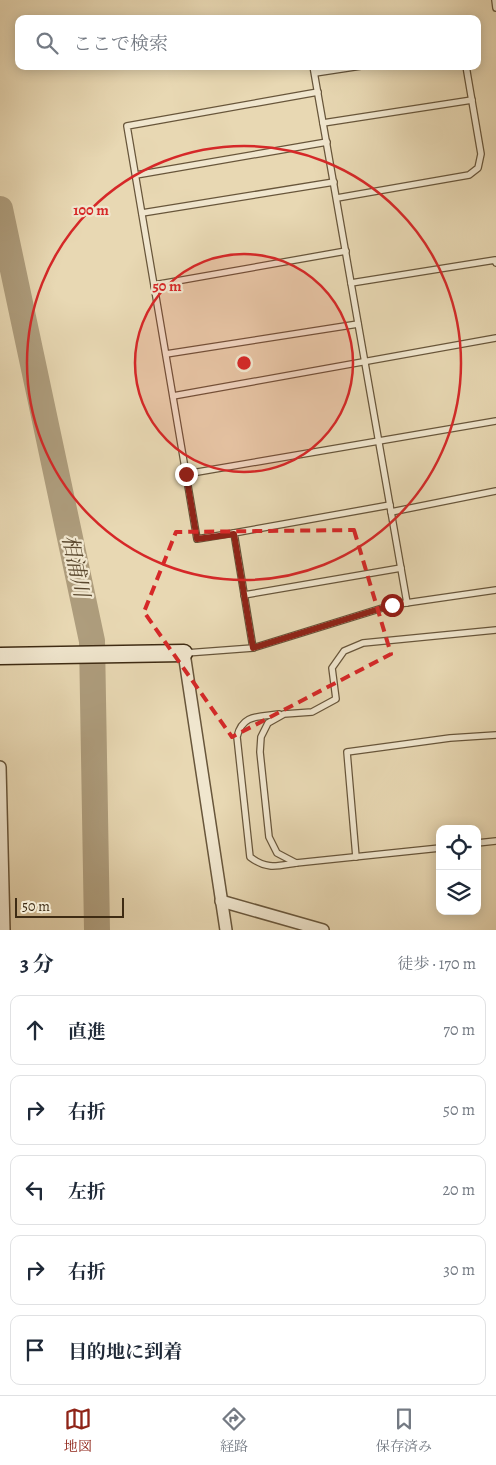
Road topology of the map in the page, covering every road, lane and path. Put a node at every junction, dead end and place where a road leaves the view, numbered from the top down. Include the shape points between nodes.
1 (494, 0) edge
2 (496, 8) edge
3 (315, 70) edge
4 (335, 70) edge
5 (467, 70) edge
6 (315, 73) junction
7 (318, 92) junction
8 (472, 100) junction
9 (323, 123) junction
10 (326, 142) junction
11 (136, 175) junction
12 (334, 182) junction
13 (336, 198) junction
14 (142, 214) junction
15 (346, 251) junction
16 (496, 263) edge
17 (351, 283) junction
18 (154, 284) junction
19 (358, 324) junction
20 (496, 338) edge
21 (166, 354) junction
22 (365, 362) junction
23 (173, 396) junction
24 (496, 421) edge
25 (379, 441) junction
26 (186, 474) junction
27 (496, 491) edge
28 (390, 505) junction
29 (391, 512) junction
30 (234, 534) junction
31 (401, 568) junction
32 (496, 590) edge
33 (244, 595) junction
34 (407, 603) junction
35 (496, 630) edge
36 (253, 648) junction
37 (176, 654) junction
38 (4, 656) edge
39 (284, 714) junction
40 (496, 735) edge
41 (0, 767) edge
42 (496, 841) edge
43 (481, 843) edge
44 (436, 848) edge
45 (356, 857) junction
46 (296, 863) junction
47 (221, 901) junction
48 (294, 926) edge
49 (4, 930) edge
50 (226, 930) edge
51 (323, 930) edge

1 - 2 lane
3 - 6 lane
4 - 6 lane
5 - 8 lane
6 - 7 lane
7 - 9 lane
7 - 11 lane via 127,126
8 - 9 lane
8 - 13 lane via 481,154 478,168 469,174
9 - 10 lane
10 - 11 lane
10 - 12 lane
11 - 14 lane
12 - 13 lane
12 - 14 lane
13 - 15 lane
14 - 18 lane
15 - 17 lane
15 - 18 lane
16 - 17 lane via 495,260
17 - 19 lane
18 - 21 lane
19 - 21 lane
19 - 22 lane
20 - 22 lane
21 - 23 lane
22 - 23 lane
22 - 25 lane
23 - 26 lane
24 - 25 lane
25 - 26 lane
25 - 28 lane
26 - 30 lane via 197,539
27 - 29 lane
28 - 29 lane
28 - 30 lane
29 - 31 lane
30 - 33 lane
31 - 33 lane
31 - 34 lane
32 - 34 lane
33 - 36 lane
34 - 36 lane
35 - 39 lane via 363,643 344,651 332,668 336,699 312,712
36 - 37 lane
37 - 38 street
37 - 47 street
39 - 46 lane via 268,722 261,737 260,752 269,837 277,853
39 - 46 lane via 247,719 239,728 237,737 250,857 259,864 275,867
40 - 45 lane via 347,752
41 - 49 street
42 - 43 lane
44 - 45 lane
45 - 46 lane
47 - 48 street
47 - 50 street
48 - 51 street

